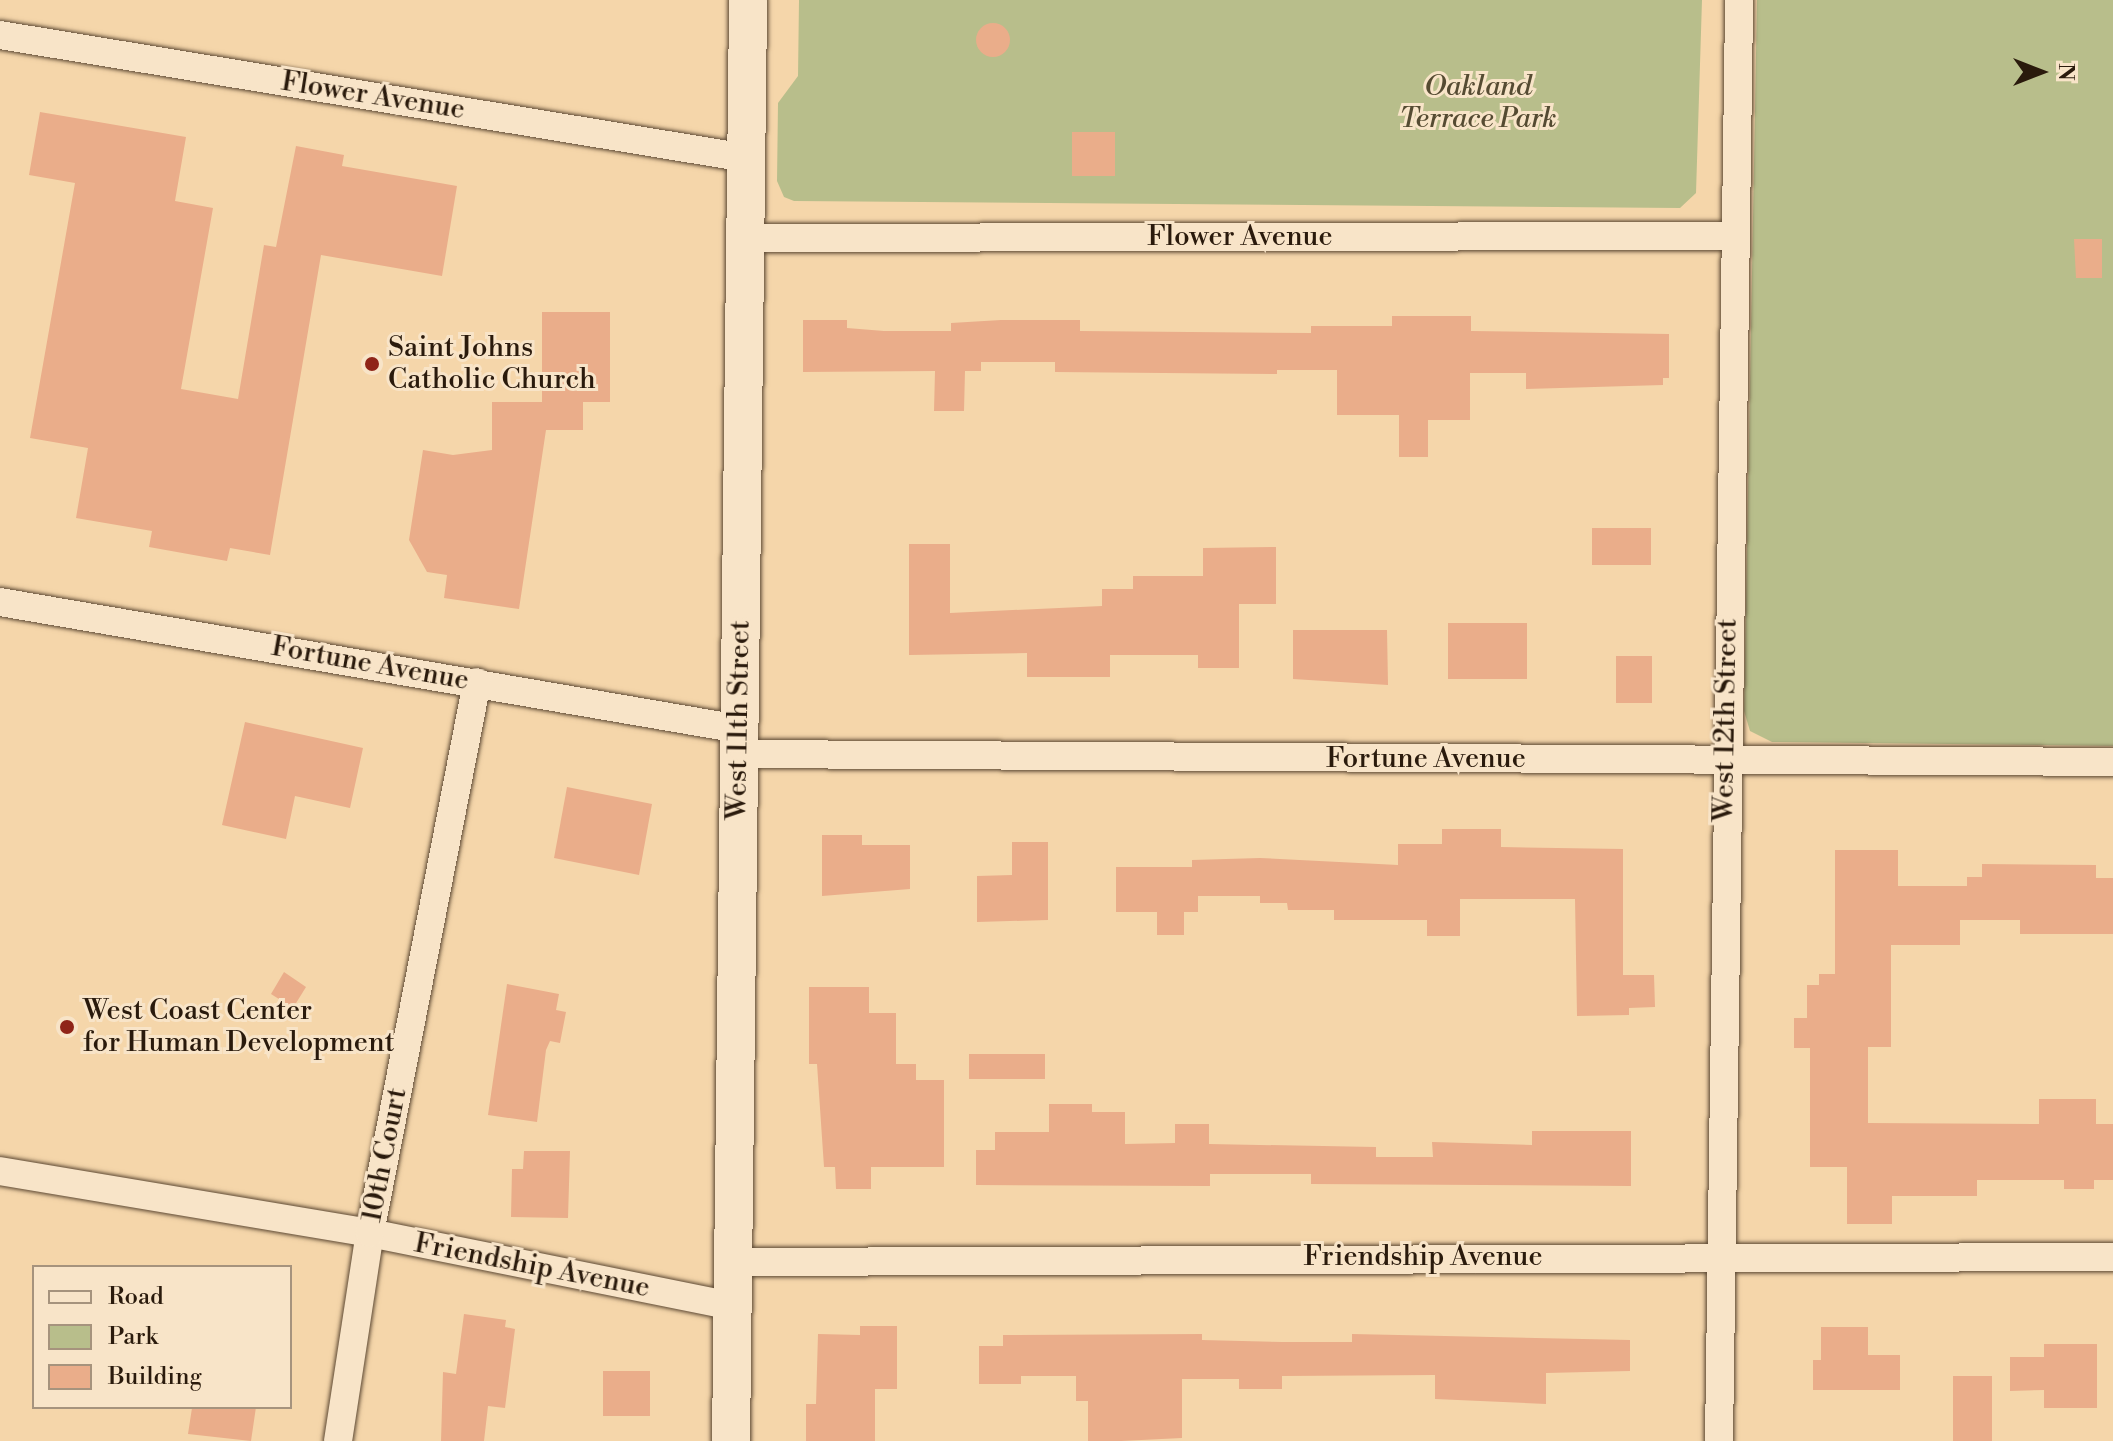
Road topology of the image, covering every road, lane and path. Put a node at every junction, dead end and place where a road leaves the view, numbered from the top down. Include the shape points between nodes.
1 (748, 0) edge
2 (1739, 0) edge
3 (0, 35) edge
4 (746, 158) junction
5 (1734, 236) junction
6 (746, 238) junction
7 (0, 602) edge
8 (477, 682) junction
9 (739, 741) junction
10 (1725, 760) junction
11 (2113, 762) edge
12 (0, 1171) edge
13 (370, 1233) junction
14 (1722, 1255) junction
15 (2113, 1257) edge
16 (733, 1262) junction
17 (733, 1306) junction
18 (338, 1441) edge
19 (731, 1441) edge
20 (1719, 1441) edge

1 - 4 main road, West 11th Street
2 - 5 street, West 12th Street
3 - 4 street, Flower Avenue
4 - 6 main road, West 11th Street
5 - 6 street, Flower Avenue
5 - 10 street, West 12th Street
6 - 9 main road, West 11th Street
7 - 8 street, Fortune Avenue
8 - 9 street, Fortune Avenue
8 - 13 street, 10th Court
9 - 10 street, Fortune Avenue
9 - 16 main road, West 11th Street
10 - 11 street, Fortune Avenue
10 - 14 street, West 12th Street
12 - 13 street, Friendship Avenue
13 - 17 street, Friendship Avenue
13 - 18 street, 10th Court
14 - 15 street, Friendship Avenue
14 - 16 street, Friendship Avenue
14 - 20 street, West 12th Street
16 - 17 main road, West 11th Street
17 - 19 main road, West 11th Street

